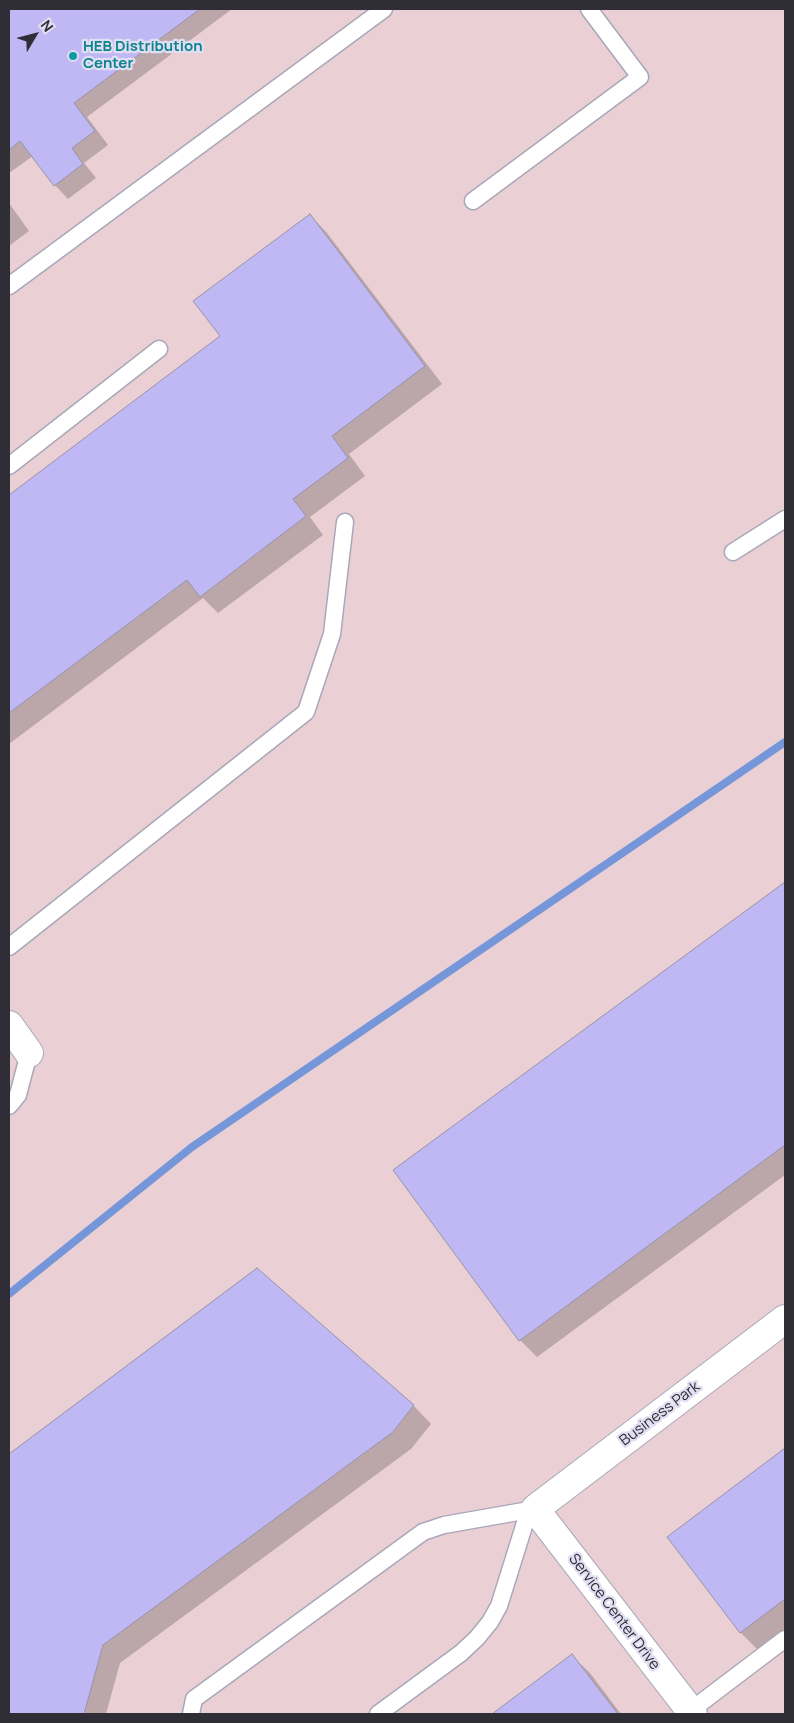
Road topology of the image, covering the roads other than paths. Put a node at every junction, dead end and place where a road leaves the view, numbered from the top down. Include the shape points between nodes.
1 (384, 9) edge
2 (589, 9) edge
3 (473, 201) dead end
4 (9, 286) edge
5 (158, 349) dead end
6 (9, 466) edge
7 (785, 519) edge
8 (344, 522) dead end
9 (732, 552) dead end
10 (9, 947) edge
11 (9, 1025) edge
12 (28, 1052) joint
13 (9, 1106) edge
14 (785, 1319) edge
15 (532, 1510) junction
16 (785, 1639) edge
17 (691, 1713) edge
18 (191, 1714) edge
19 (378, 1714) edge

1 - 4 lane
2 - 3 lane via 640,77
5 - 6 lane
7 - 9 lane
8 - 10 lane via 332,634 306,712
11 - 12 street
12 - 13 lane via 18,1095
14 - 15 street, Business Park
15 - 17 street, Service Center Drive
15 - 18 lane via 444,1525 423,1532 194,1699
15 - 19 lane via 499,1606 490,1622 461,1653
16 - 17 lane

